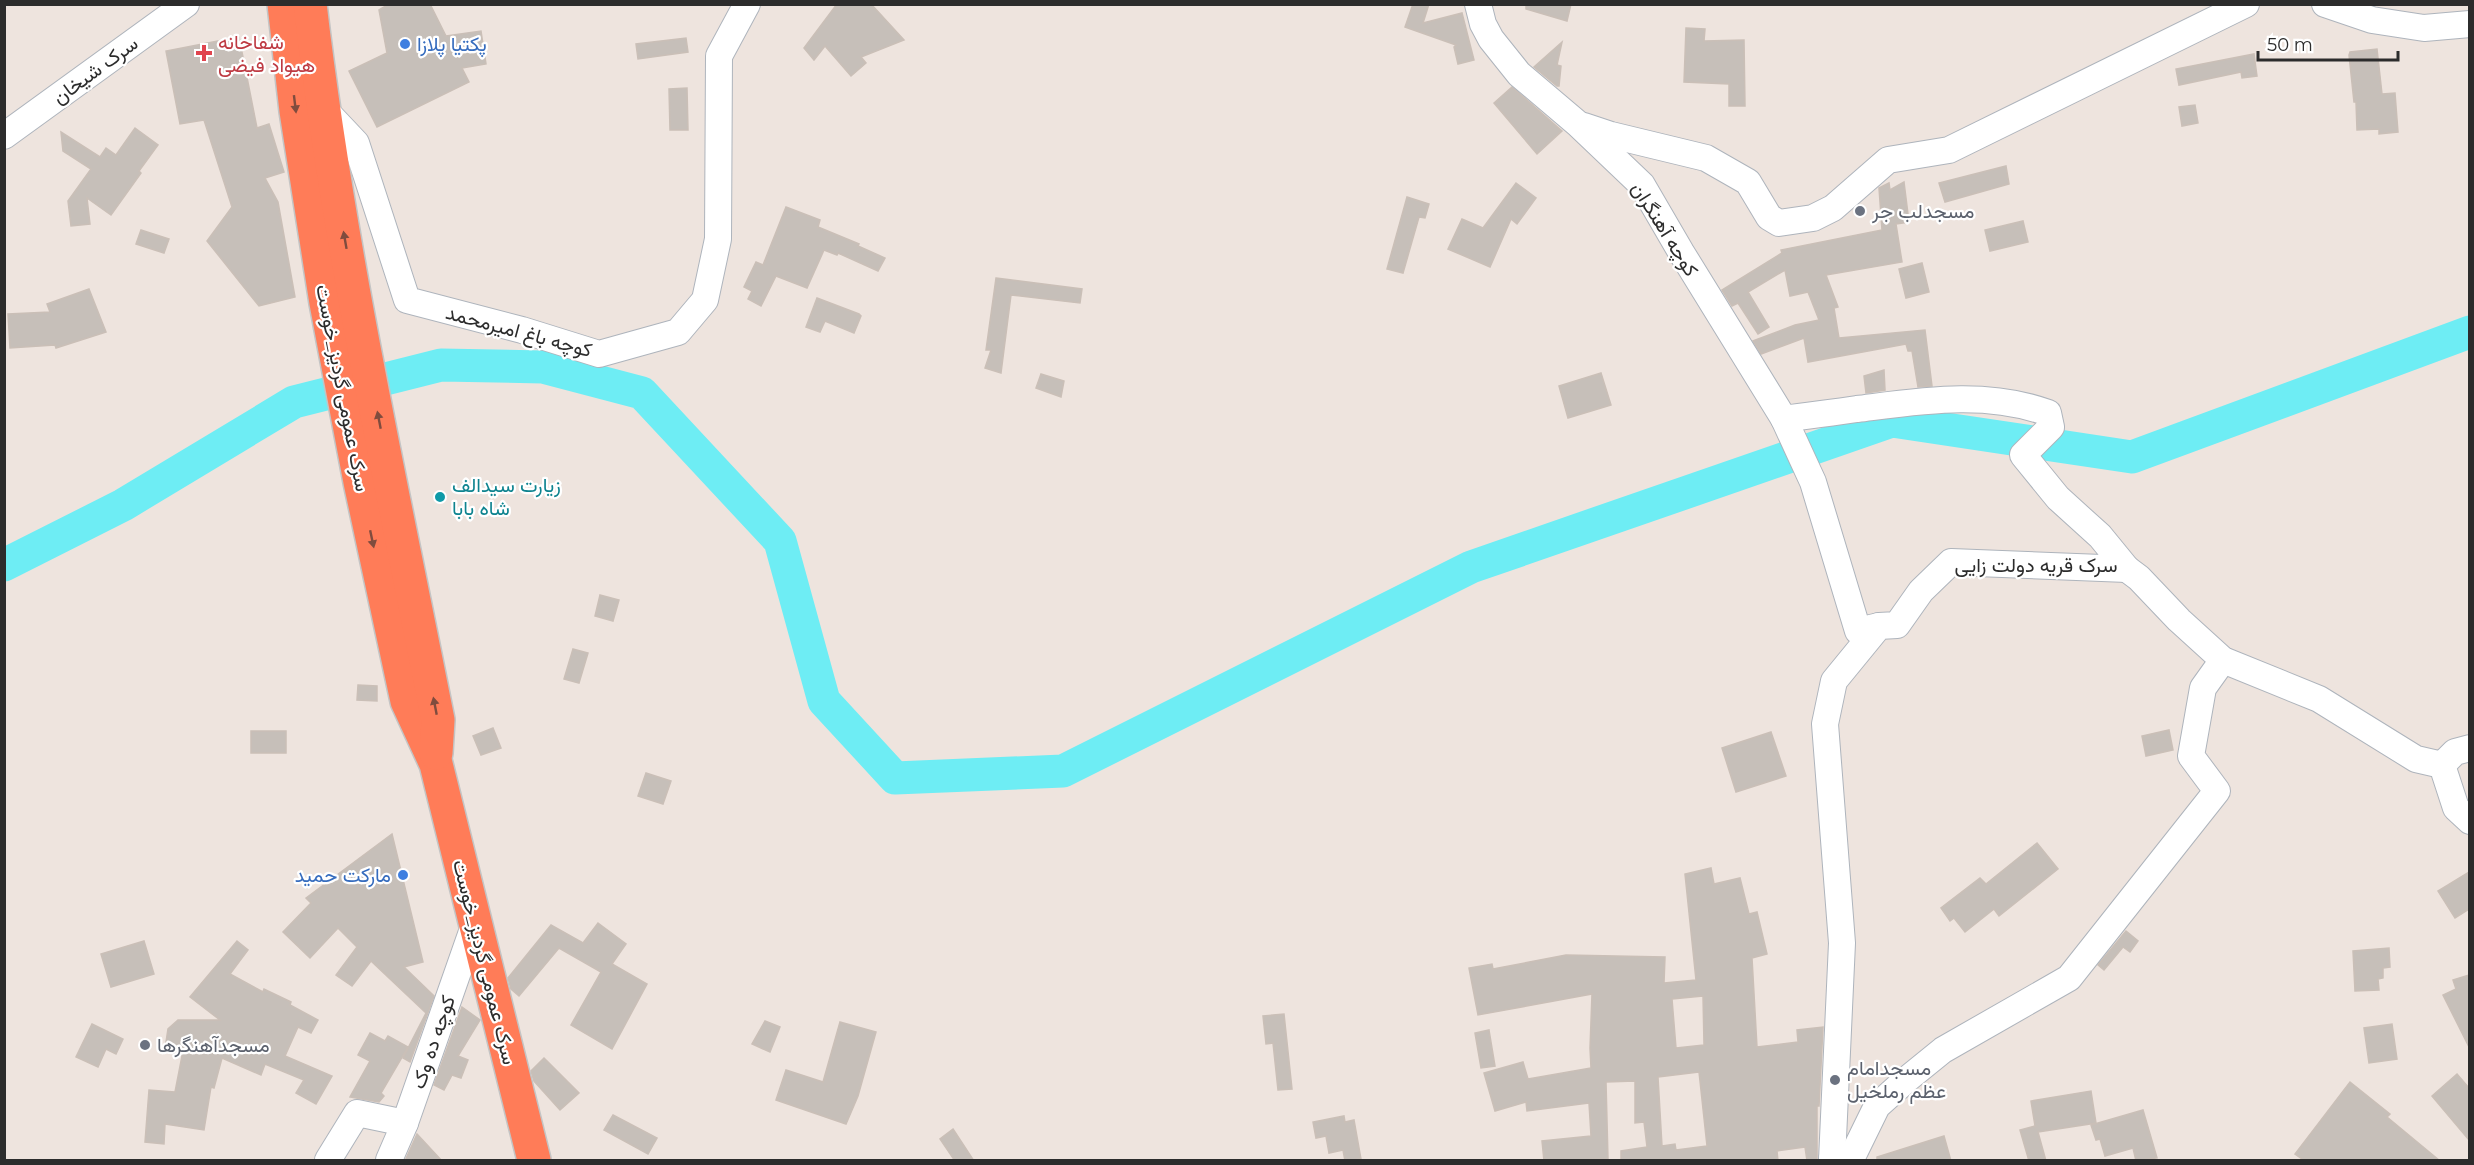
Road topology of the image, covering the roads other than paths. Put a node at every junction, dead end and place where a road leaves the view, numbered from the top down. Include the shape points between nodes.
1 (186, 4) edge
2 (284, 4) edge
3 (310, 4) edge
4 (747, 4) edge
5 (1479, 4) edge
6 (2246, 4) edge
7 (2325, 4) edge
8 (2469, 24) edge
9 (322, 107) junction
10 (1578, 124) junction
11 (4, 136) edge
12 (340, 300) junction
13 (1784, 419) junction
14 (2127, 570) junction
15 (1879, 626) junction
16 (2223, 660) junction
17 (2469, 748) edge
18 (2442, 765) junction
19 (2469, 822) edge
20 (475, 923) junction
21 (405, 1123) junction
22 (1832, 1160) edge
23 (328, 1161) edge
24 (389, 1161) edge
25 (534, 1161) edge

1 - 11 street, سرک شیخان
2 -> 12 highway, سرک عمومی گردیز_خوست via 296,111
3 - 9 highway, سرک عمومی گردیز_خوست
4 - 9 street, کوچه باغ امیرمحمد via 719,56 718,239 705,300 678,332 599,354 407,300 356,143
5 - 10 street, کوچه آهنگران via 1491,39 1519,74
6 - 10 street via 1949,150 1888,160 1833,208 1813,218 1779,223 1769,217 1748,182 1706,158
7 - 8 street via 2372,20 2424,28
12 -> 9 highway, سرک عمومی گردیز_خوست
10 - 13 street, کوچه آهنگران via 1642,185
12 - 20 highway, سرک عمومی گردیز_خوست via 375,479 407,702 436,764
13 - 14 street, سرک قریه دولت زایی via 1960,398 2028,406 2048,413 2051,427 2023,455
13 - 15 street, کوچه آهنگران via 1813,482 1858,631
14 - 15 street, سرک قریه دولت زایی via 1951,562 1921,591 1897,625
14 - 16 street
15 - 22 street, سرک قریه دولت زایی via 1834,681 1825,724 1842,943
16 - 18 street via 2319,699 2416,759
16 - 22 street via 2203,688 2191,756 2217,790 2069,978 1942,1050 1877,1106 1853,1155
17 - 18 street via 2455,752
18 - 19 street via 2456,808
20 - 21 street, کوچه ده وک
20 - 25 highway, سرک عمومی گردیز_خوست
21 - 23 street via 357,1113
21 - 24 street, کوچه ده وک

